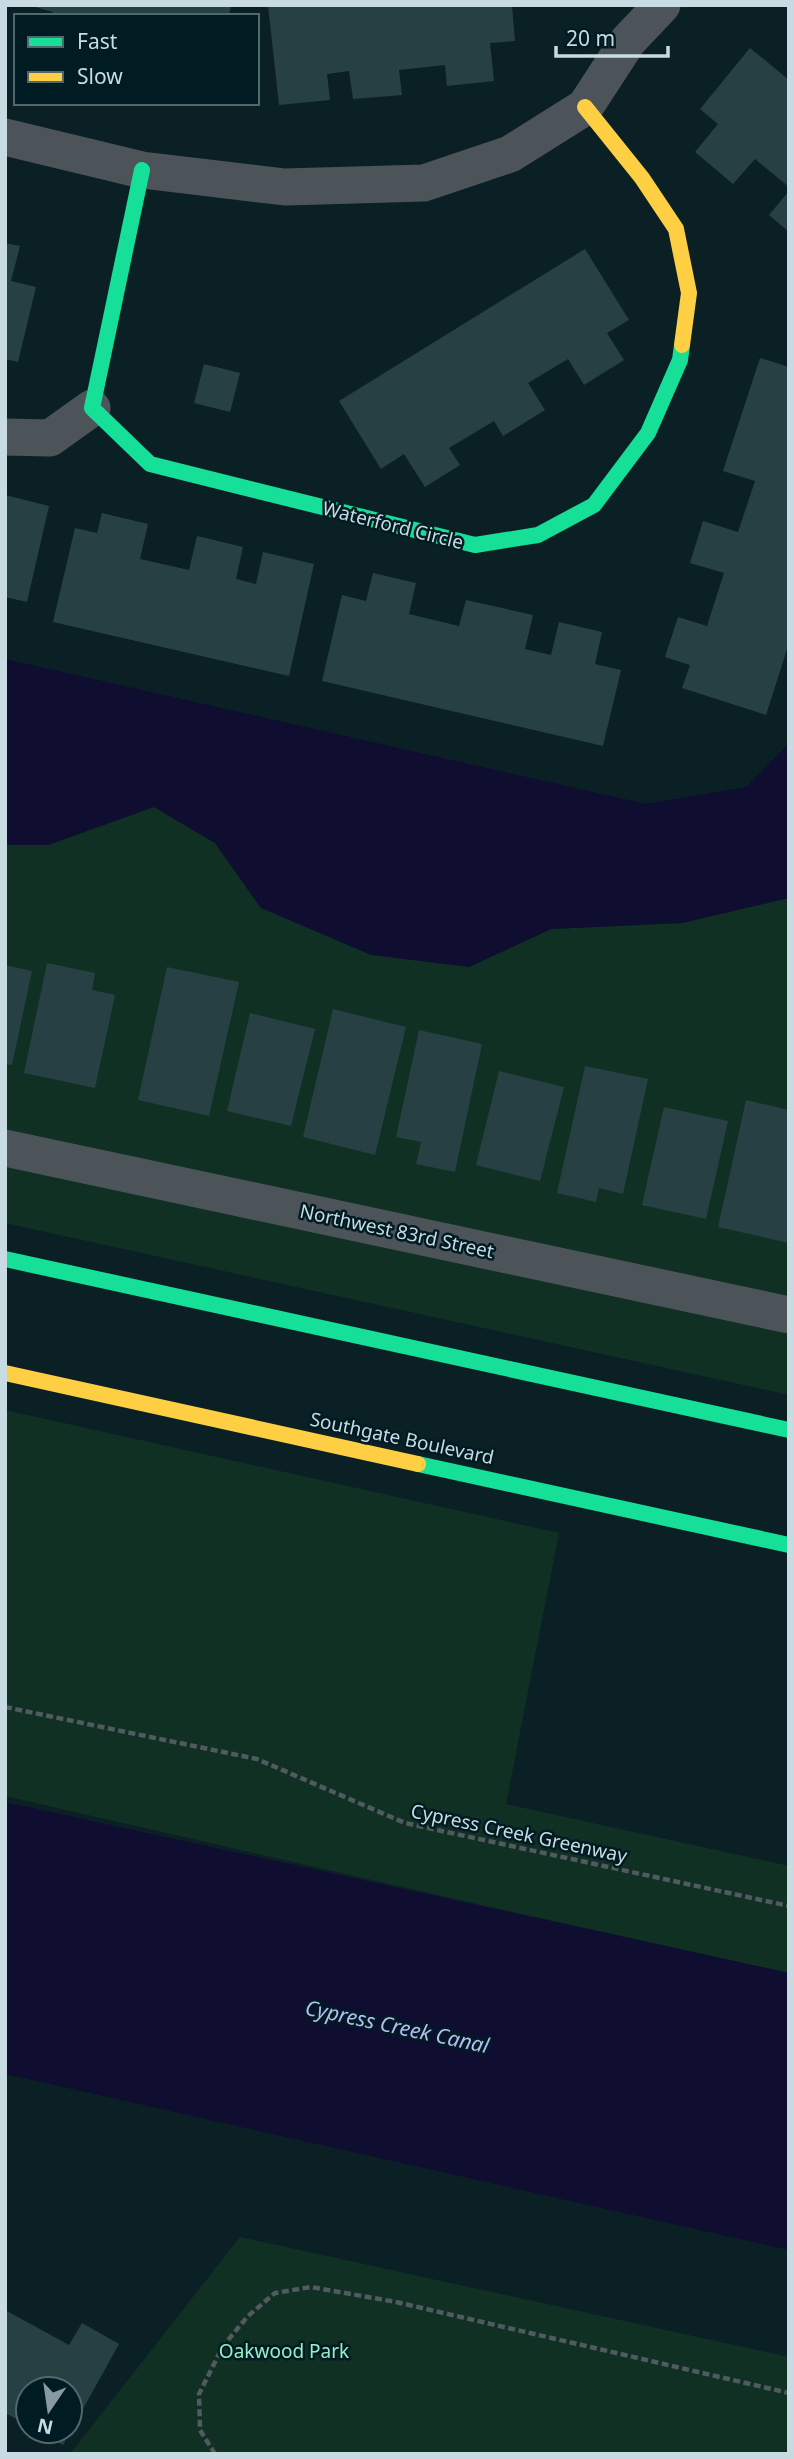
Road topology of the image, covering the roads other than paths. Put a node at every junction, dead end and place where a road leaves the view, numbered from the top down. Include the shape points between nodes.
1 (662, 5) edge
2 (585, 107) junction
3 (5, 137) edge
4 (142, 170) junction
5 (92, 408) junction
6 (5, 437) edge
7 (5, 1148) edge
8 (5, 1259) edge
9 (789, 1315) edge
10 (5, 1373) edge
11 (789, 1430) edge
12 (789, 1545) edge

1 - 2 street via 628,41
2 - 4 street via 510,154 424,183 285,187
2 - 5 main road, Waterford Circle via 676,229 690,293 680,360 648,433 594,505 538,536 475,545 150,464
3 - 4 street
4 - 5 main road
5 - 6 street via 50,438
7 - 9 street, Northwest 83rd Street
8 - 11 main road
10 - 12 main road, Southgate Boulevard

